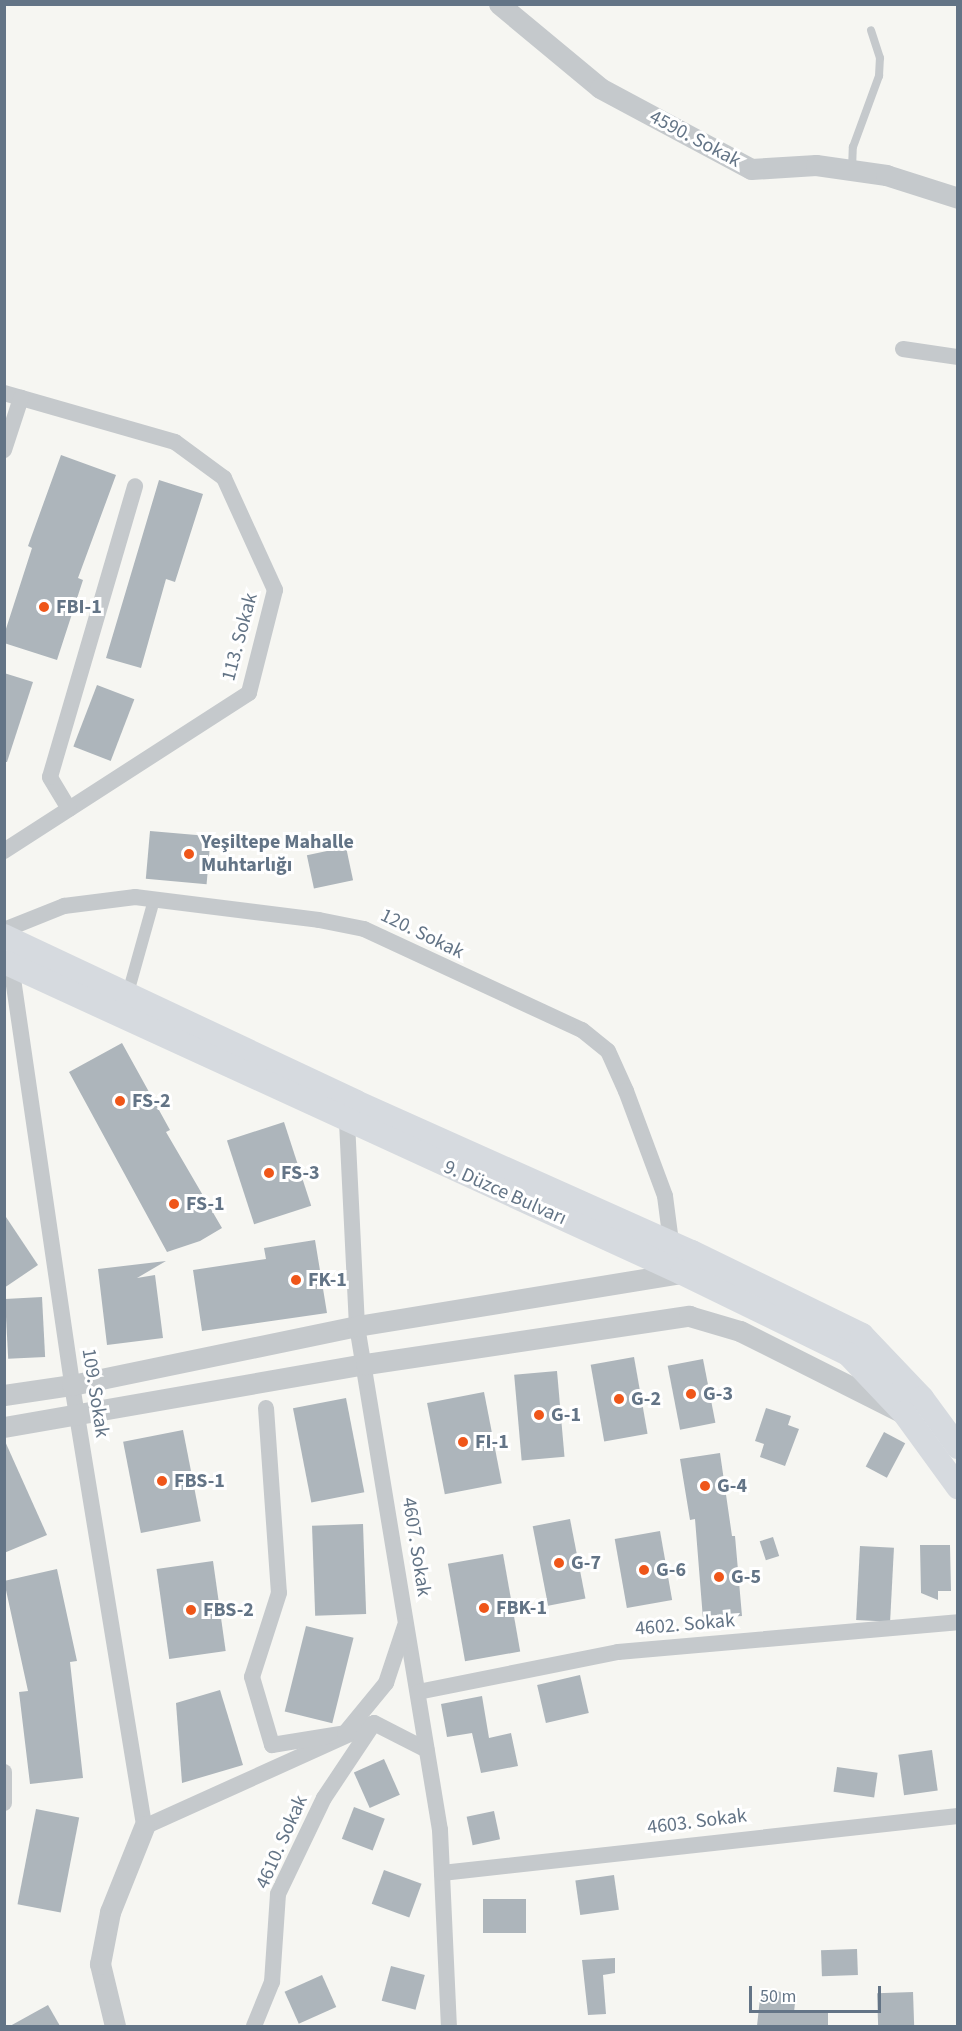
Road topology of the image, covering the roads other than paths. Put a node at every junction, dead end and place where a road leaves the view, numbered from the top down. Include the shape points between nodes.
1 (498, 4) edge
2 (871, 30) dead end
3 (852, 170) junction
4 (957, 198) edge
5 (903, 349) dead end
6 (957, 357) edge
7 (13, 395) edge
8 (4, 450) edge
9 (135, 486) dead end
10 (69, 809) junction
11 (4, 851) edge
12 (154, 900) junction
13 (4, 930) edge
14 (4, 936) edge
15 (8, 964) edge
16 (128, 993) junction
17 (347, 1122) junction
18 (671, 1242) junction
19 (682, 1273) junction
20 (357, 1326) junction
21 (366, 1364) junction
22 (72, 1385) junction
23 (4, 1395) edge
24 (266, 1408) dead end
25 (904, 1413) junction
26 (77, 1416) junction
27 (4, 1427) edge
28 (957, 1447) edge
29 (957, 1487) edge
30 (957, 1622) edge
31 (407, 1623) junction
32 (418, 1692) junction
33 (374, 1723) junction
34 (345, 1733) junction
35 (427, 1750) junction
36 (4, 1772) edge
37 (4, 1803) edge
38 (957, 1816) edge
39 (144, 1827) junction
40 (442, 1873) junction
41 (115, 2026) edge
42 (254, 2026) edge
43 (449, 2026) edge

1 - 3 street, 4590. Sokak via 600,88 751,170 816,165
2 - 3 lane via 880,58 879,76 853,147
3 - 4 street, 4590. Sokak via 886,175
5 - 6 street
7 - 8 street
7 - 10 street, 113. Sokak via 175,442 224,478 275,590 249,693
9 - 10 street via 50,777
10 - 11 street, 113. Sokak
12 - 13 street, 120. Sokak via 135,897 64,906
12 - 16 street
12 - 18 street, 120. Sokak via 364,929 582,1030 608,1051 626,1091 664,1196
14 - 16 main road, 9. Düzce Bulvarı
15 - 17 main road, 9. Düzce Bulvarı
15 - 22 street, 109. Sokak
16 - 18 main road, 9. Düzce Bulvarı via 356,1102
17 - 19 main road, 9. Düzce Bulvarı
17 - 20 street, 4607. Sokak
18 - 28 main road, 9. Düzce Bulvarı via 862,1335 922,1398
19 - 20 street
19 - 25 main road, 9. Düzce Bulvarı via 848,1354
20 - 21 street, 4607. Sokak
20 - 22 street
21 - 25 street via 689,1316 740,1331
21 - 26 street
21 - 31 street, 4607. Sokak
22 - 23 street
22 - 26 street, 109. Sokak
24 - 34 street via 279,1593 252,1677 272,1745
25 - 29 main road, 9. Düzce Bulvarı
26 - 27 street
26 - 39 street, 109. Sokak
30 - 32 street, 4602. Sokak via 618,1652
31 - 32 street, 4607. Sokak
31 - 34 street via 386,1683
32 - 35 street, 4607. Sokak
33 - 34 street
33 - 35 street
33 - 42 street, 4610. Sokak via 324,1798 278,1894 272,1982
34 - 39 street
35 - 40 street, 4607. Sokak via 440,1830
36 - 37 street
38 - 40 street, 4603. Sokak
39 - 41 street via 110,1912 100,1964
40 - 43 street, 4607. Sokak

